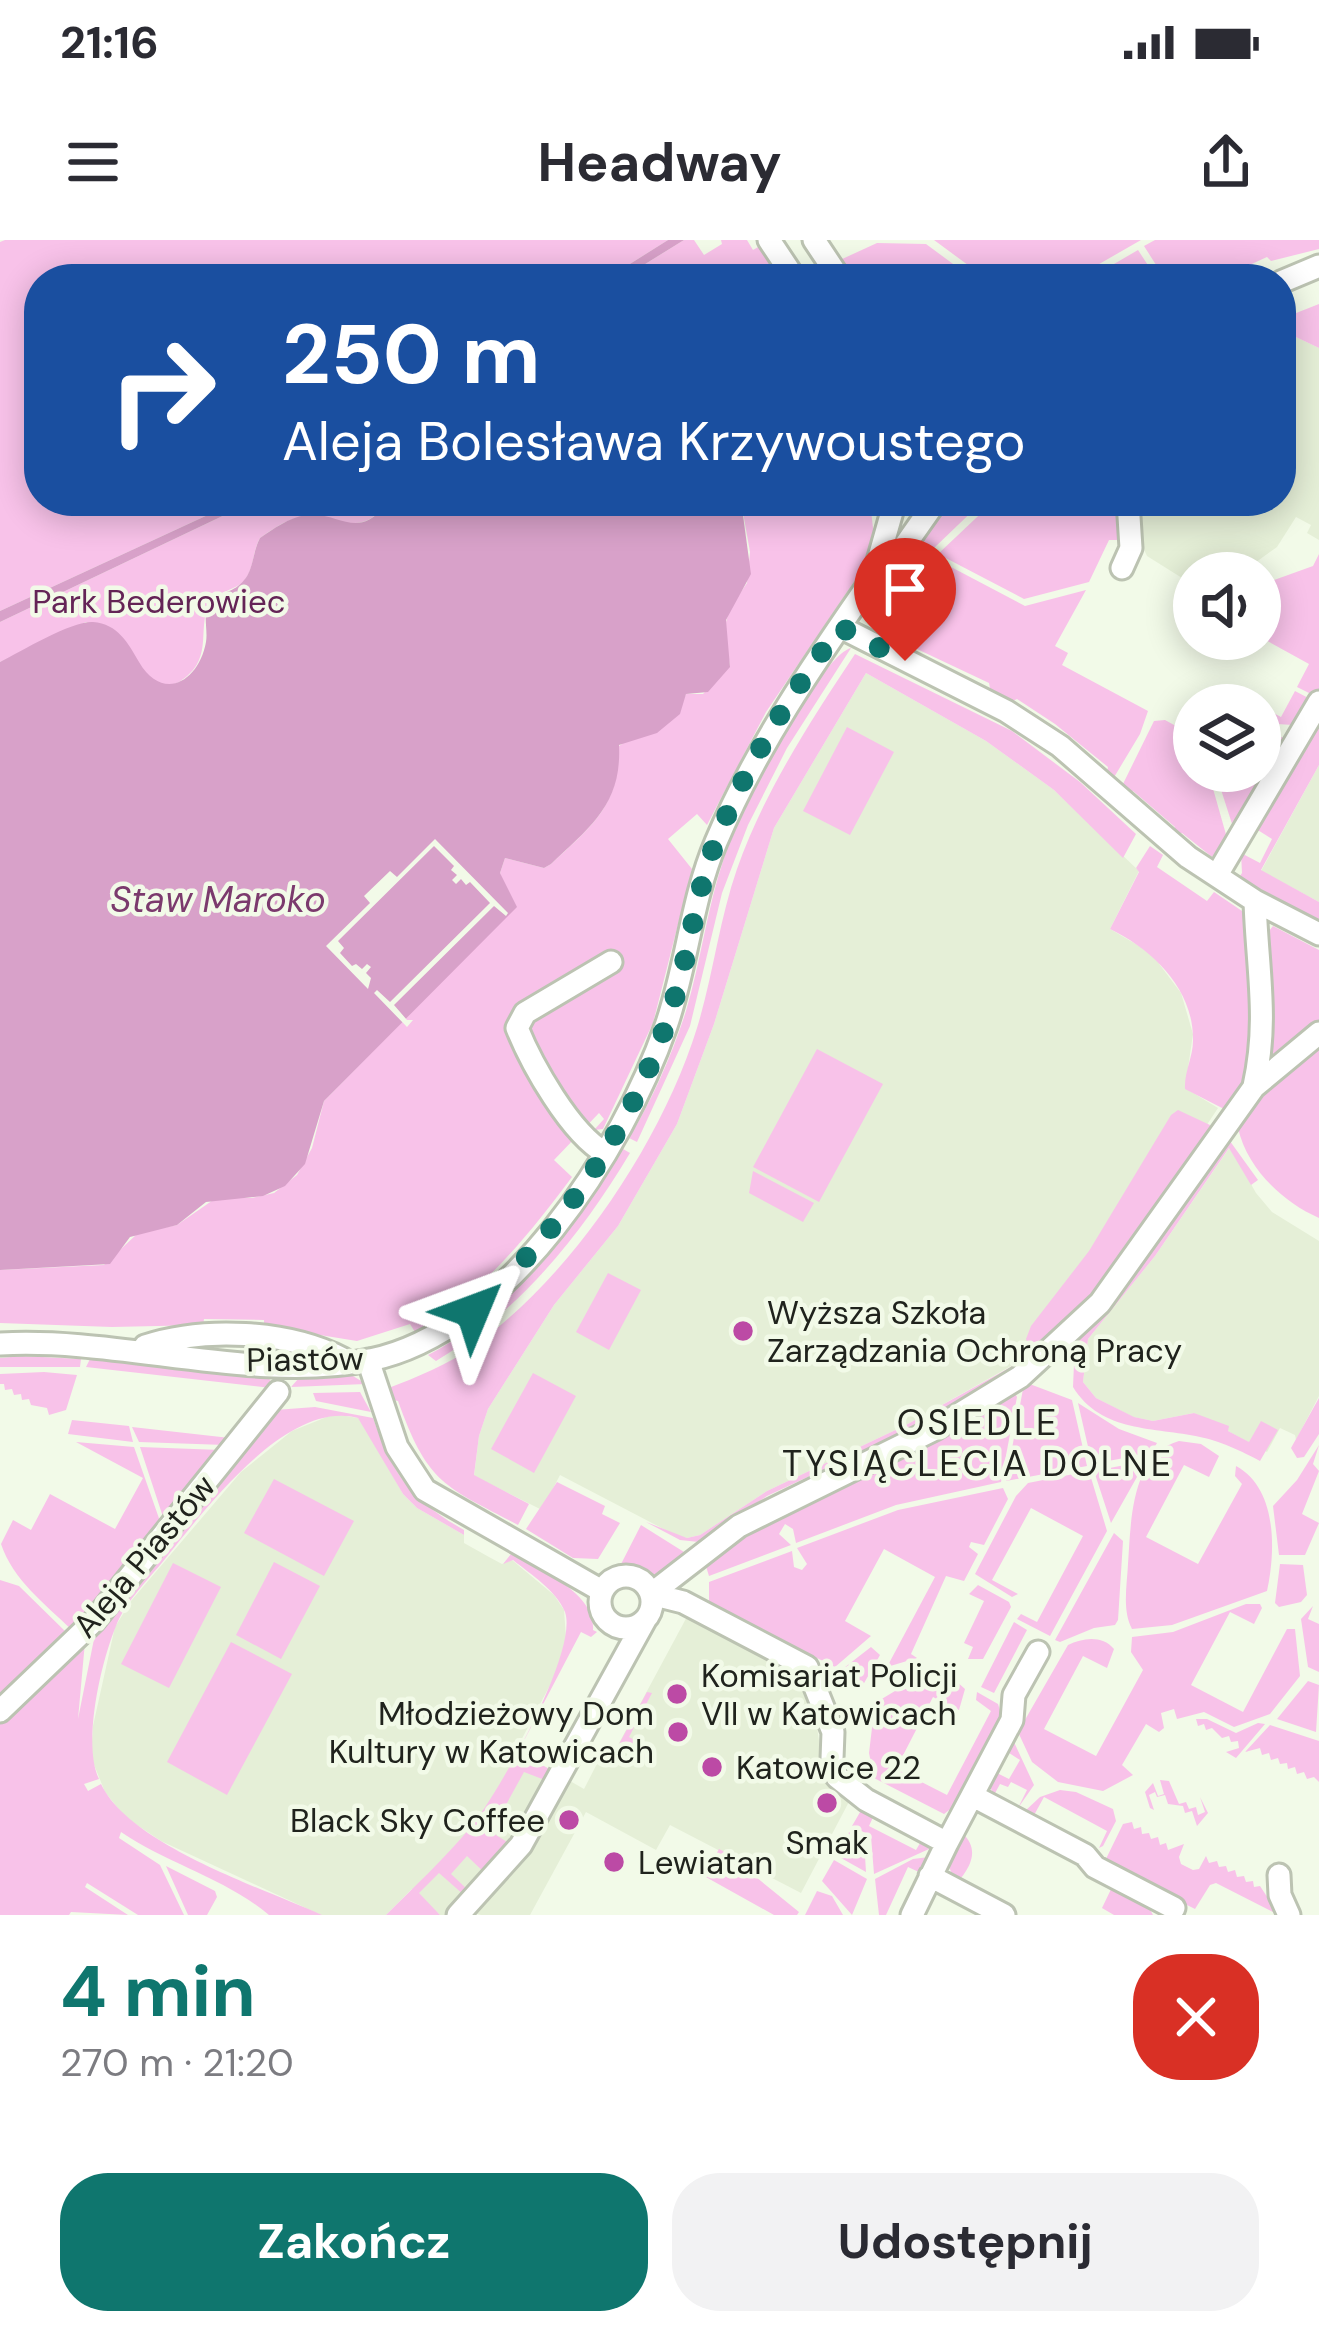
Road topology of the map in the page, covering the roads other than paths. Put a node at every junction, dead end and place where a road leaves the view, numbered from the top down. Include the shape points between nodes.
1 (880, 516) edge
2 (891, 516) edge
3 (925, 516) edge
4 (1129, 516) edge
5 (883, 543) junction
6 (1122, 568) dead end
7 (873, 578) junction
8 (840, 627) junction
9 (1319, 702) edge
10 (1217, 875) junction
11 (1255, 901) junction
12 (1319, 934) edge
13 (611, 962) dead end
14 (1319, 1033) edge
15 (1254, 1087) junction
16 (605, 1153) junction
17 (0, 1344) edge
18 (359, 1361) junction
19 (278, 1392) dead end
20 (602, 1591) junction
21 (659, 1595) junction
22 (645, 1620) junction
23 (614, 1625) junction
24 (1038, 1652) dead end
25 (619, 1672) junction
26 (0, 1711) edge
27 (973, 1796) junction
28 (947, 1843) junction
29 (1279, 1875) dead end
30 (930, 1876) junction
31 (1174, 1907) dead end
32 (458, 1915) edge
33 (912, 1915) edge
34 (1004, 1915) edge
35 (1289, 1915) edge

1 - 5 street
2 - 5 street, Piastów
3 - 7 street, Piastów
4 - 6 street via 1131,548
5 - 7 street, Piastów
7 - 8 street, Piastów
8 - 10 street via 1060,746 1155,832
8 - 16 street, Piastów via 729,812 703,879 666,1026
9 - 10 street
10 - 11 street
11 - 12 street
11 - 15 street via 1264,1006
13 - 16 street via 525,1013 517,1028 569,1119
14 - 15 street
15 - 21 street via 1100,1303 1020,1378 739,1526
16 - 18 street, Piastów via 538,1244 473,1311 415,1346
17 - 18 street, Piastów via 251,1362
18 - 20 street via 425,1490
19 - 26 street, Aleja Piastów via 94,1622
20 - 21 street via 624,1576
20 - 23 street via 601,1609
21 - 22 street
21 - 28 street via 807,1667 833,1732 837,1777
22 - 23 street
22 - 25 street
23 - 25 street
24 - 27 street
25 - 32 street via 521,1844
27 - 28 street
27 - 31 street
28 - 30 street
29 - 35 street
30 - 33 street
30 - 34 street

